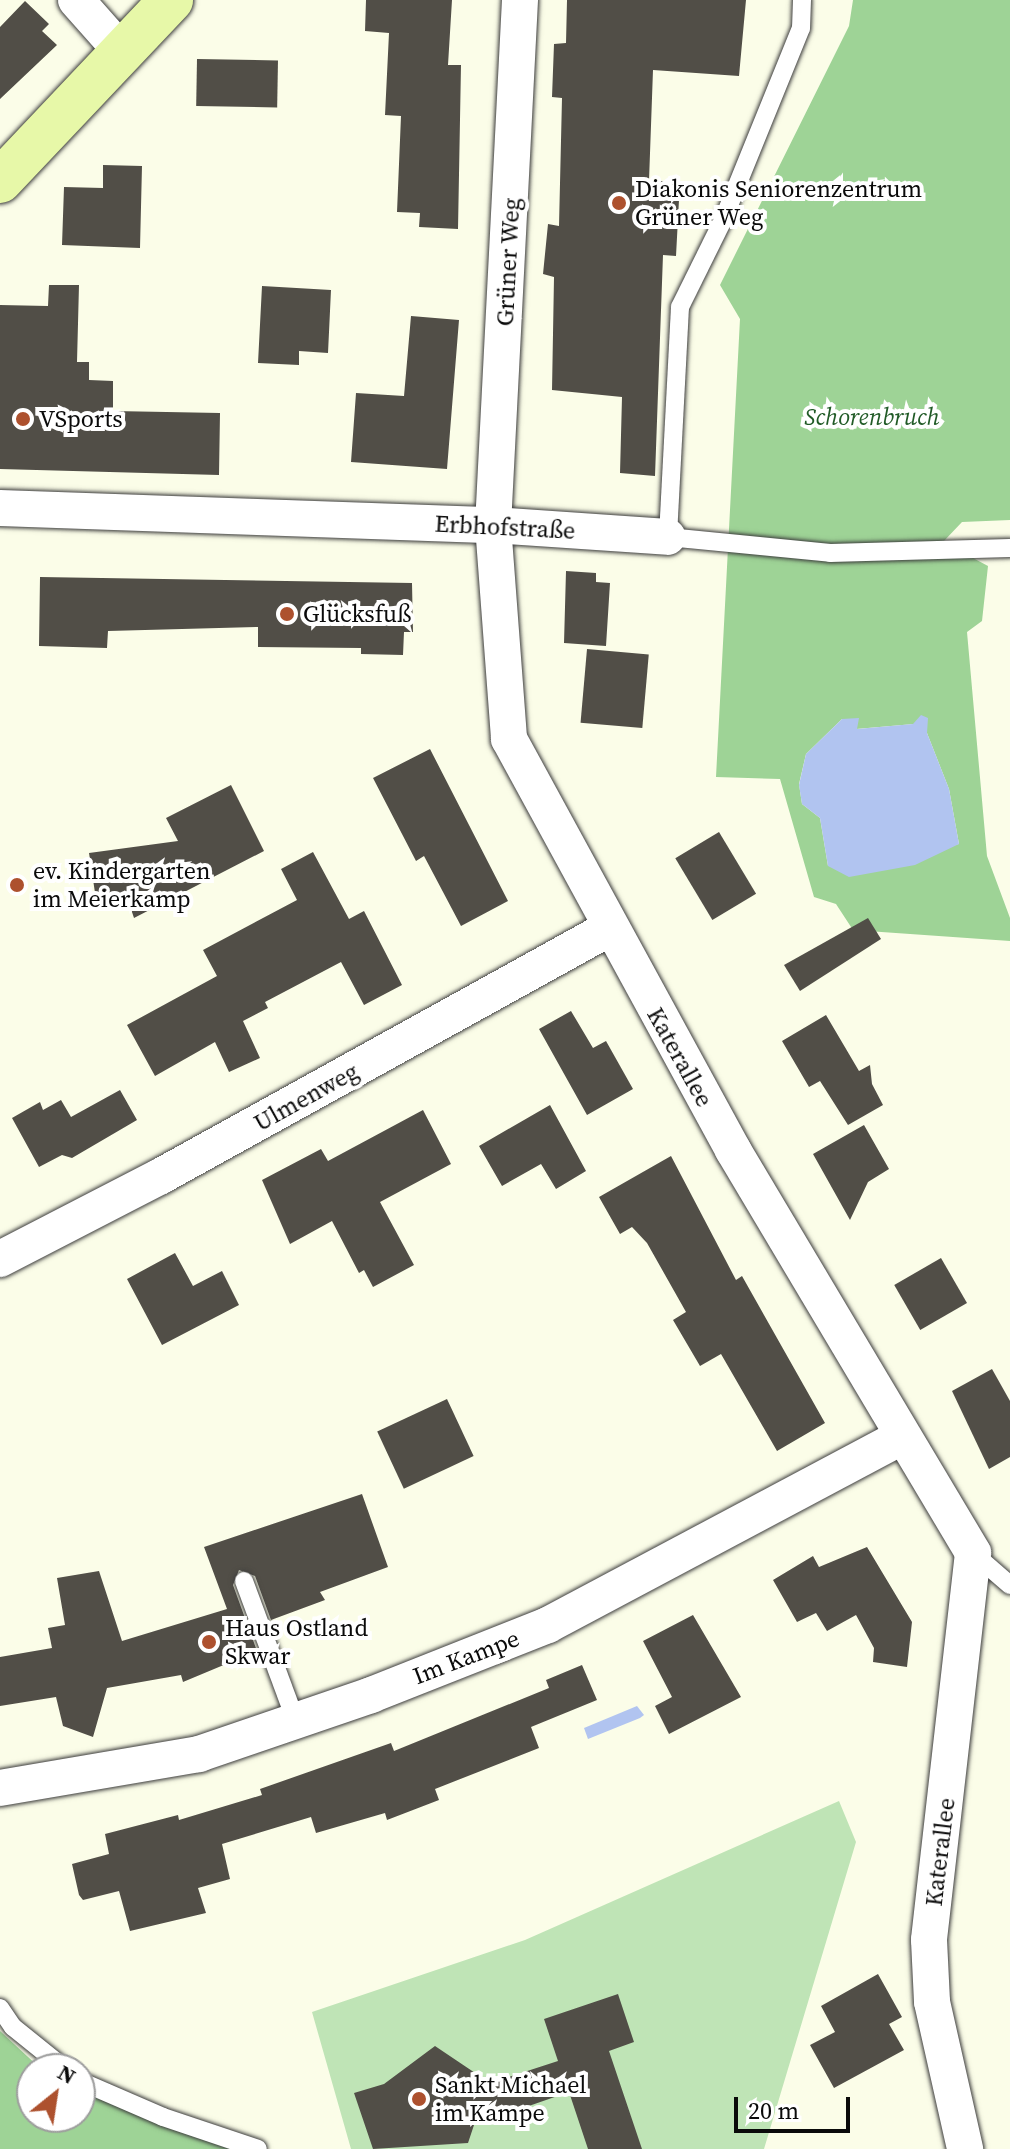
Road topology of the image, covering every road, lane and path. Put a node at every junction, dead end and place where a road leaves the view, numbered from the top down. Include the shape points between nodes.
1 (76, 0) edge
2 (171, 0) edge
3 (520, 0) edge
4 (802, 0) edge
5 (122, 52) junction
6 (0, 181) edge
7 (0, 508) edge
8 (493, 525) junction
9 (668, 537) junction
10 (1010, 548) edge
11 (608, 929) junction
12 (0, 1259) edge
13 (900, 1438) junction
14 (973, 1553) junction
15 (244, 1581) dead end
16 (1010, 1585) edge
17 (295, 1719) junction
18 (0, 1788) edge
19 (0, 2008) edge
20 (45, 2053) edge
21 (96, 2088) edge
22 (258, 2149) edge
23 (965, 2149) edge

1 - 5 street
2 - 5 main road
3 - 8 street, Grüner Weg
4 - 9 lane via 801,28 723,220 680,307
5 - 6 main road
7 - 8 street, Erbhofstraße
8 - 9 street, Erbhofstraße
8 - 11 street, Katerallee via 509,739
9 - 10 lane, Erbhofstraße via 830,553
11 - 12 street, Ulmenweg
11 - 13 street, Katerallee
13 - 14 street, Katerallee
13 - 17 street, Im Kampe via 548,1625
14 - 16 lane, Katerallee
14 - 23 street, Katerallee via 929,1940 932,2002
15 - 17 lane
17 - 18 street, Im Kampe via 199,1754
19 - 20 lane via 13,2027
21 - 22 lane

